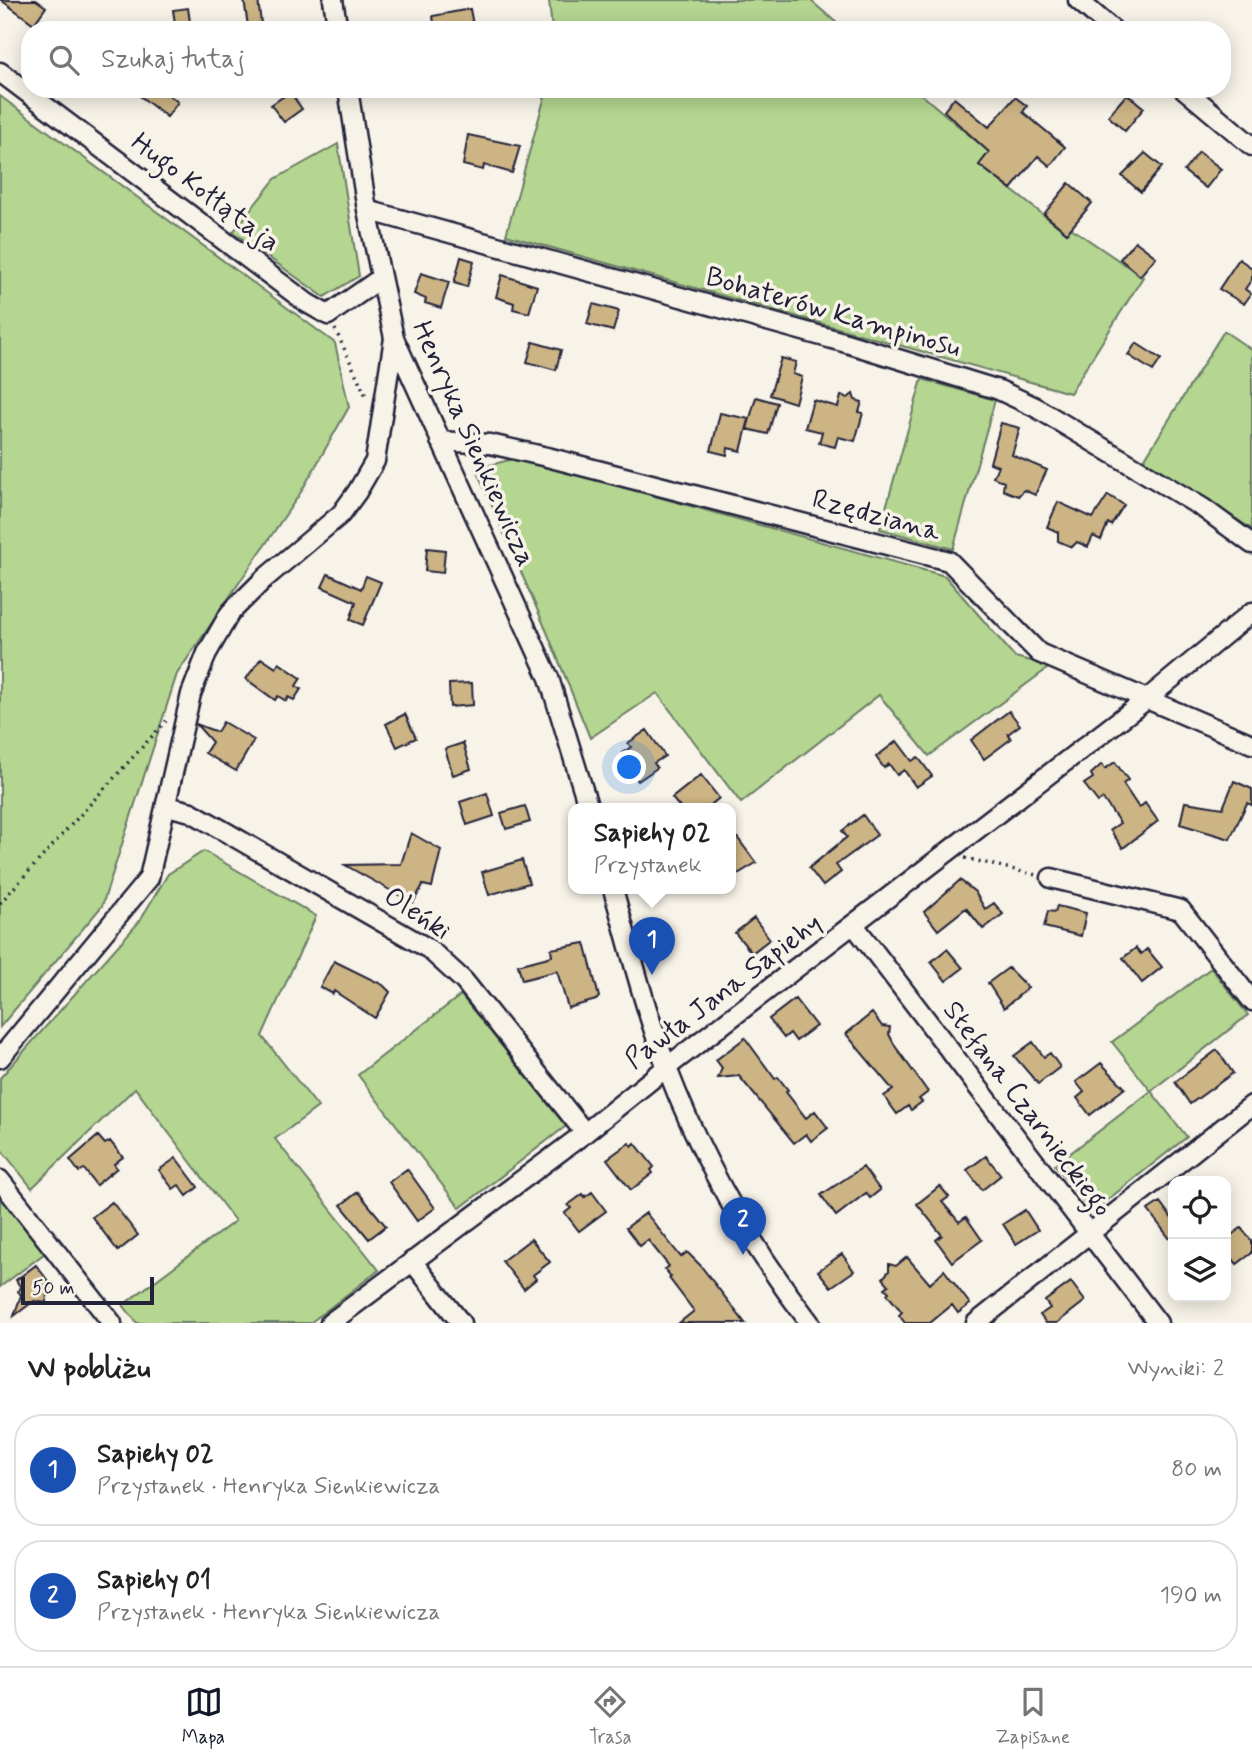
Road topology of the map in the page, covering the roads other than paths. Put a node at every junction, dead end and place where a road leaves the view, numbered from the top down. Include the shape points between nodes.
1 (333, 0) edge
2 (1077, 0) edge
3 (336, 21) edge
4 (1102, 21) edge
5 (0, 72) edge
6 (21, 88) edge
7 (35, 98) edge
8 (349, 98) edge
9 (1195, 98) edge
10 (1252, 146) edge
11 (367, 210) junction
12 (381, 278) junction
13 (394, 338) junction
14 (440, 440) junction
15 (1252, 544) edge
16 (1252, 612) edge
17 (1147, 699) junction
18 (1252, 744) edge
19 (587, 803) edge
20 (167, 806) junction
21 (1051, 878) road end
22 (615, 894) edge
23 (854, 925) junction
24 (1252, 1001) edge
25 (0, 1058) edge
26 (667, 1067) junction
27 (1252, 1105) edge
28 (585, 1133) junction
29 (0, 1180) edge
30 (1089, 1234) junction
31 (412, 1261) junction
32 (112, 1323) edge
33 (330, 1323) edge
34 (461, 1323) edge
35 (810, 1323) edge
36 (976, 1323) edge
37 (1158, 1323) edge

1 - 3 street
2 - 4 street
5 - 6 street, Hugo Kołłątaja
7 - 12 street, Hugo Kołłątaja via 328,315
8 - 11 street, Henryka Sienkiewicza
9 - 10 street
11 - 12 street, Henryka Sienkiewicza
11 - 15 street, Bohaterów Kampinosu via 999,390 1192,501
12 - 13 street, Henryka Sienkiewicza
13 - 14 street, Henryka Sienkiewicza
13 - 20 street via 375,461 341,514 230,613 191,694
14 - 17 street, Rzędziana via 524,452 949,561 1039,653
14 - 19 street, Henryka Sienkiewicza via 549,678
16 - 17 street, Pawła Jana Sapiehy
17 - 18 street, Rzędziana
17 - 23 street, Pawła Jana Sapiehy
20 - 25 street via 149,878
20 - 28 street, Oleńki via 191,811 429,949 464,981
21 - 24 street via 1181,910
22 - 26 street
23 - 26 street, Pawła Jana Sapiehy
23 - 30 street, Stefana Czarnieckiego
26 - 28 street, Pawła Jana Sapiehy
26 - 35 street via 729,1203
27 - 30 street
28 - 31 street, Pawła Jana Sapiehy
29 - 32 street
30 - 36 street
30 - 37 street, Stefana Czarnieckiego
31 - 33 street, Pawła Jana Sapiehy
31 - 34 street

